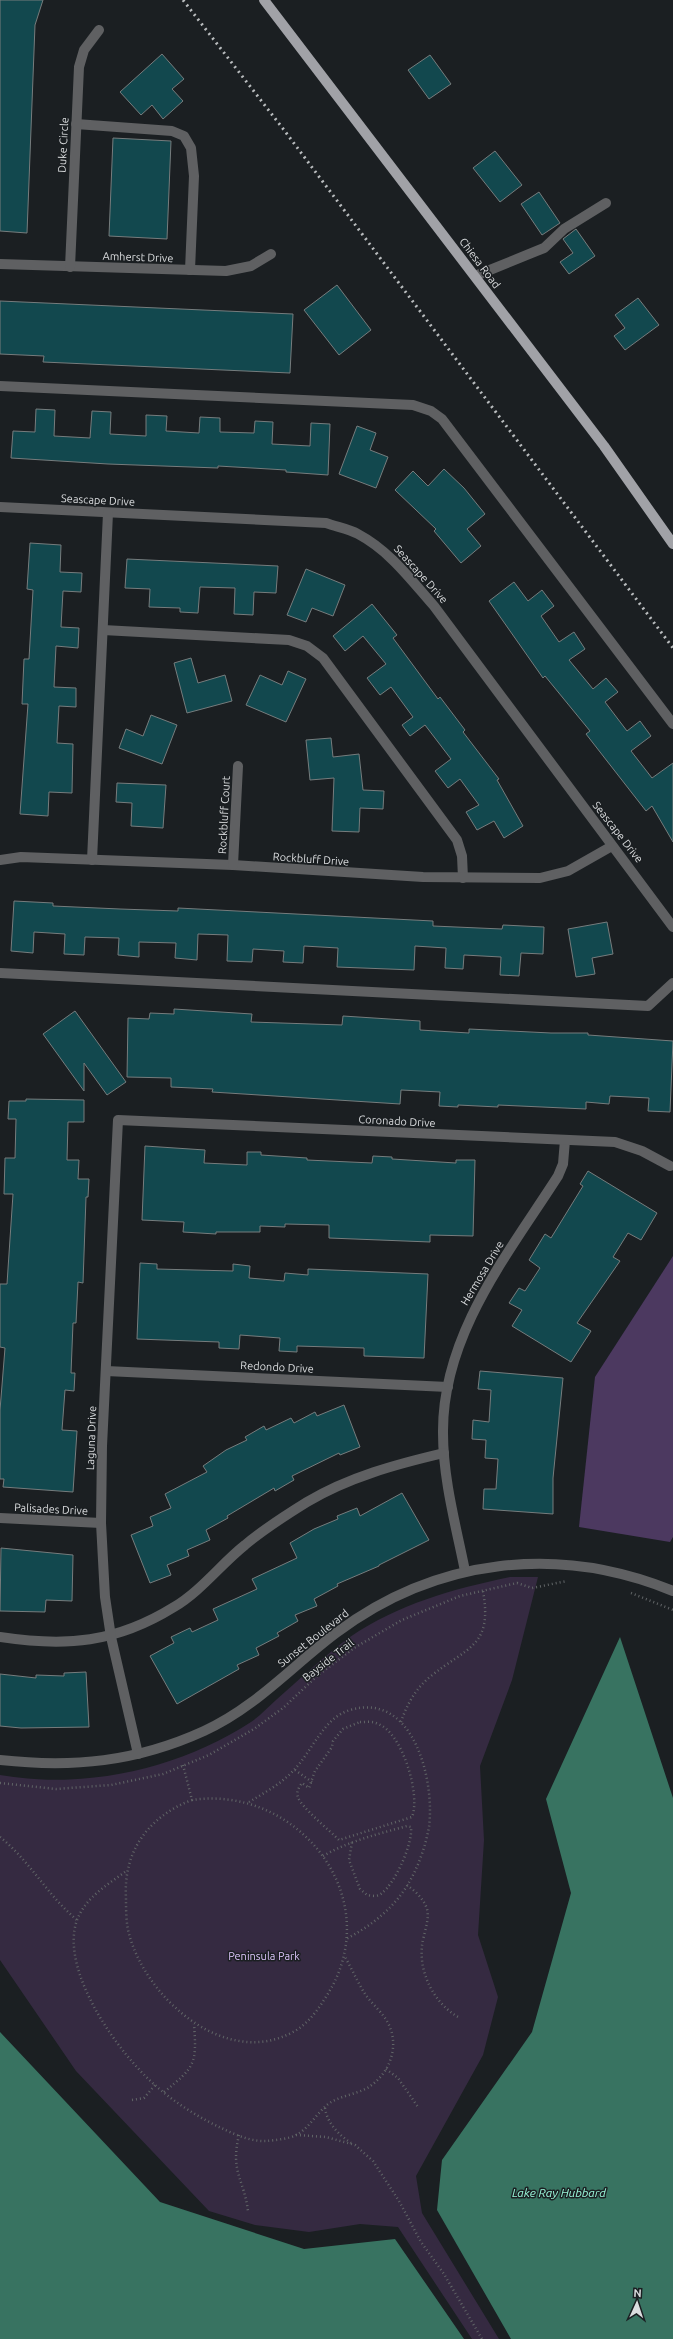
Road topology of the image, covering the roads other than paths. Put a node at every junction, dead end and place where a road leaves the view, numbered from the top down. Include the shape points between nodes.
1 (264, 0) edge
2 (99, 30) dead end
3 (76, 124) junction
4 (606, 203) dead end
5 (271, 254) dead end
6 (0, 264) edge
7 (70, 267) junction
8 (190, 270) junction
9 (474, 276) junction
10 (0, 386) edge
11 (0, 507) edge
12 (108, 513) junction
13 (673, 544) edge
14 (103, 630) junction
15 (673, 724) edge
16 (238, 766) dead end
17 (612, 846) junction
18 (0, 860) edge
19 (92, 860) junction
20 (233, 865) junction
21 (463, 878) junction
22 (673, 927) edge
23 (0, 973) edge
24 (673, 983) edge
25 (118, 1120) joint
26 (565, 1140) junction
27 (670, 1166) dead end
28 (106, 1372) junction
29 (448, 1387) junction
30 (444, 1453) junction
31 (0, 1518) edge
32 (101, 1523) junction
33 (465, 1571) junction
34 (673, 1591) edge
35 (111, 1636) junction
36 (0, 1637) edge
37 (138, 1754) junction
38 (0, 1760) edge

1 - 9 main road, Chiesa Road
2 - 3 street, Duke Circle via 84,50 79,67
3 - 7 street, Duke Circle
3 - 8 street via 172,131 184,136 191,148 194,176
4 - 9 street via 564,229 544,248
5 - 8 street, Amherst Drive via 251,266 226,271
6 - 7 street, Amherst Drive
7 - 8 street, Amherst Drive
9 - 13 main road, Chiesa Road via 604,446
10 - 15 street via 413,405 431,411 442,419
11 - 12 street, Seascape Drive
12 - 14 street
12 - 17 street, Seascape Drive via 326,523 357,534 378,546 434,606
14 - 19 street
14 - 21 street via 289,640 307,646 323,658 457,840 462,856
16 - 20 street, Rockbluff Court
17 - 21 street, Rockbluff Drive via 568,871 540,878
17 - 22 street, Seascape Drive
18 - 19 street, Rockbluff Drive via 21,857
19 - 20 street, Rockbluff Drive
20 - 21 street, Rockbluff Drive
23 - 24 street via 648,1006
25 - 26 street, Coronado Drive
25 - 28 street, Laguna Drive
26 - 27 street, Coronado Drive via 626,1145
26 - 29 street, Hermosa Drive via 563,1164 558,1176 483,1292 472,1314 462,1337
28 - 29 street, Redondo Drive
28 - 32 street, Laguna Drive
29 - 30 street, Hermosa Drive via 443,1432
30 - 33 street, Hermosa Drive
30 - 35 street via 393,1465 308,1502 245,1545 176,1606 147,1622
31 - 32 street, Palisades Drive
32 - 35 street, Laguna Drive via 105,1597
33 - 34 street, Sunset Boulevard via 523,1563 576,1566 624,1574
33 - 37 street, Sunset Boulevard via 408,1592 357,1619 337,1632 230,1718 173,1744
35 - 36 street via 77,1642 45,1642
35 - 37 street, Laguna Drive
37 - 38 street, Sunset Boulevard via 85,1764

